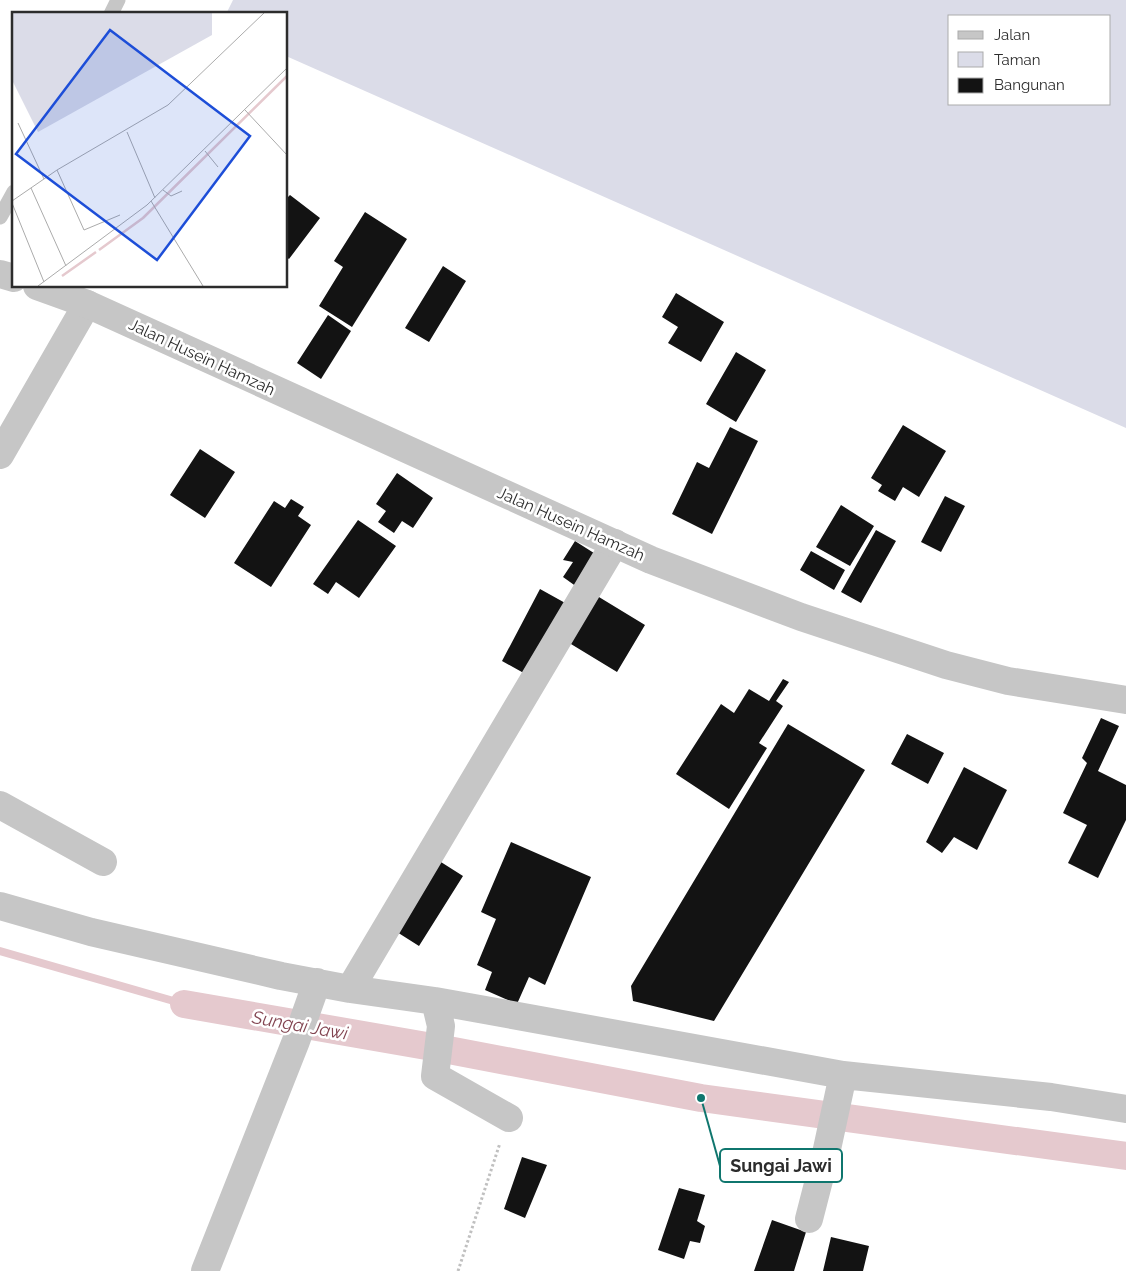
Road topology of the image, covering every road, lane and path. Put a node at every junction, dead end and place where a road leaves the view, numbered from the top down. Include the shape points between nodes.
1 (118, 0) edge
2 (112, 12) edge
3 (12, 196) edge
4 (0, 217) edge
5 (43, 288) edge
6 (87, 304) junction
7 (0, 455) edge
8 (615, 543) junction
9 (1126, 700) edge
10 (0, 805) edge
11 (103, 862) dead end
12 (0, 906) edge
13 (315, 988) junction
14 (350, 989) junction
15 (438, 1013) junction
16 (841, 1084) junction
17 (1126, 1109) edge
18 (509, 1118) joint
19 (809, 1218) dead end
20 (205, 1271) edge
21 (458, 1271) edge

1 - 2 lane
3 - 4 lane
5 - 6 street, Jalan Husein Hamzah
6 - 7 street
6 - 8 street, Jalan Husein Hamzah
8 - 9 street, Jalan Husein Hamzah via 801,617 946,665 1008,681
8 - 14 street
10 - 11 street
12 - 13 street via 91,932 281,976
13 - 14 street
13 - 20 street
14 - 15 street
15 - 16 street
15 - 18 street via 435,1076
16 - 17 street via 1052,1097
16 - 19 street
18 - 21 path

